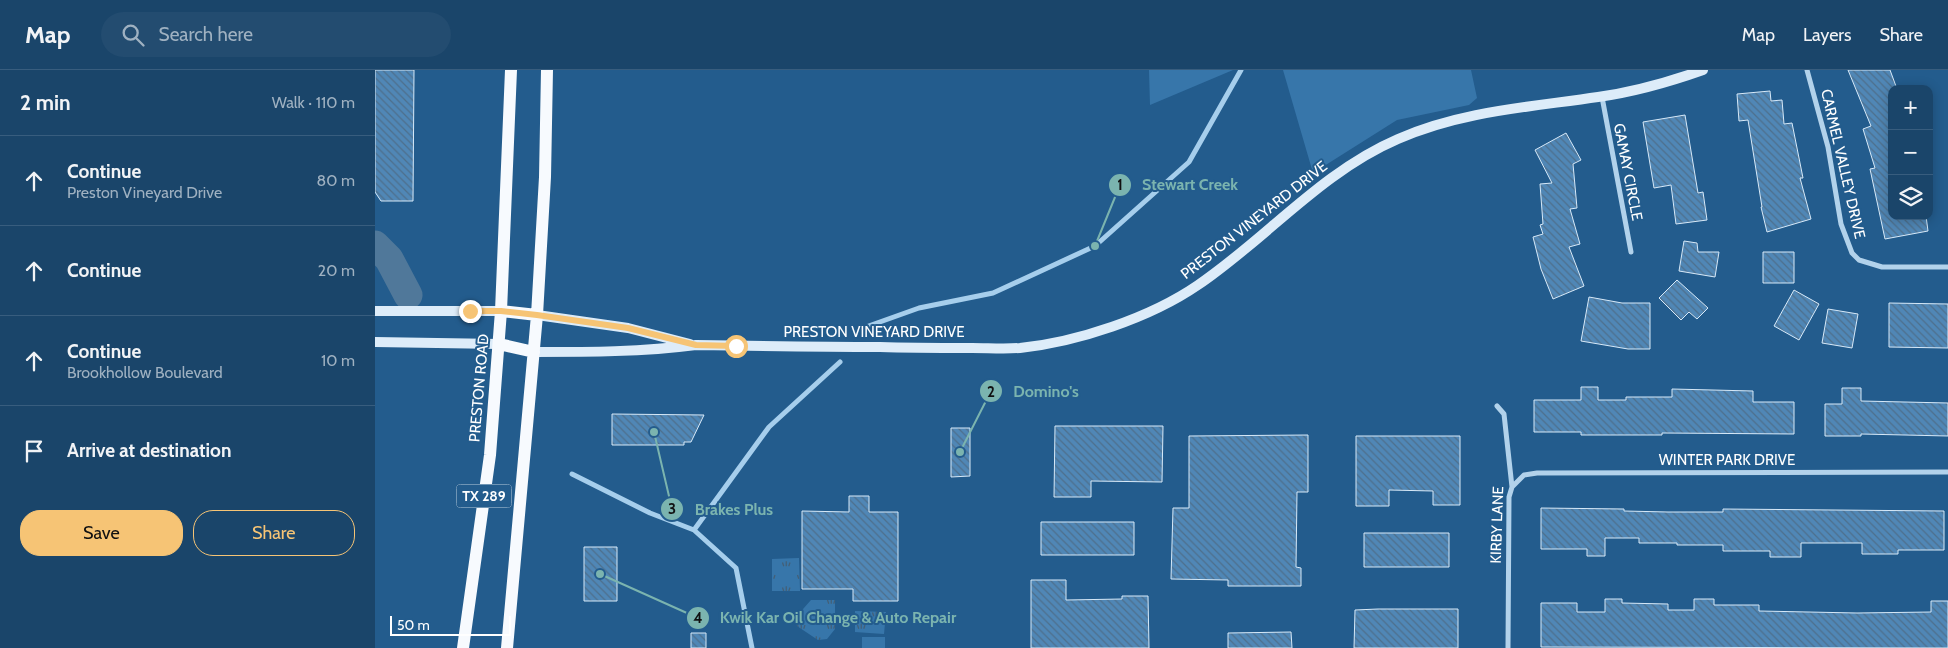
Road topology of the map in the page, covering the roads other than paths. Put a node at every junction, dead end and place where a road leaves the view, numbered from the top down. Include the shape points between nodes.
1 (511, 70) edge
2 (547, 70) edge
3 (1703, 70) edge
4 (1807, 70) edge
5 (1602, 97) junction
6 (1631, 252) dead end
7 (1948, 267) edge
8 (375, 311) edge
9 (501, 311) junction
10 (537, 315) junction
11 (375, 342) edge
12 (499, 344) junction
13 (696, 345) junction
14 (534, 352) junction
15 (1497, 406) dead end
16 (1948, 472) edge
17 (1512, 486) junction
18 (463, 648) edge
19 (507, 648) edge
20 (1508, 648) edge

1 - 9 main road, PRESTON ROAD / TX 289
2 - 10 main road, TX 289
3 - 5 street, PRESTON VINEYARD DRIVE
4 - 7 street, CARMEL VALLEY DRIVE via 1828,147 1841,224 1852,253 1859,260 1882,267
5 - 6 street, GAMAY CIRCLE
5 - 13 street, PRESTON VINEYARD DRIVE via 1512,108 1463,118 1397,139 1319,187 1197,286 1136,318 1082,336 1020,348
8 - 9 street
9 - 10 main road
9 - 12 main road, PRESTON ROAD / TX 289
10 - 13 street, PRESTON VINEYARD DRIVE via 628,328
10 - 14 main road, TX 289
11 - 12 street
12 - 14 main road
12 - 18 main road, PRESTON ROAD / TX 289 via 490,455
13 - 14 street, PRESTON VINEYARD DRIVE via 606,353
14 - 19 main road, TX 289
15 - 17 street, KIRBY LANE via 1504,414
16 - 17 street, WINTER PARK DRIVE via 1537,473 1523,475
17 - 20 street, KIRBY LANE via 1509,497

